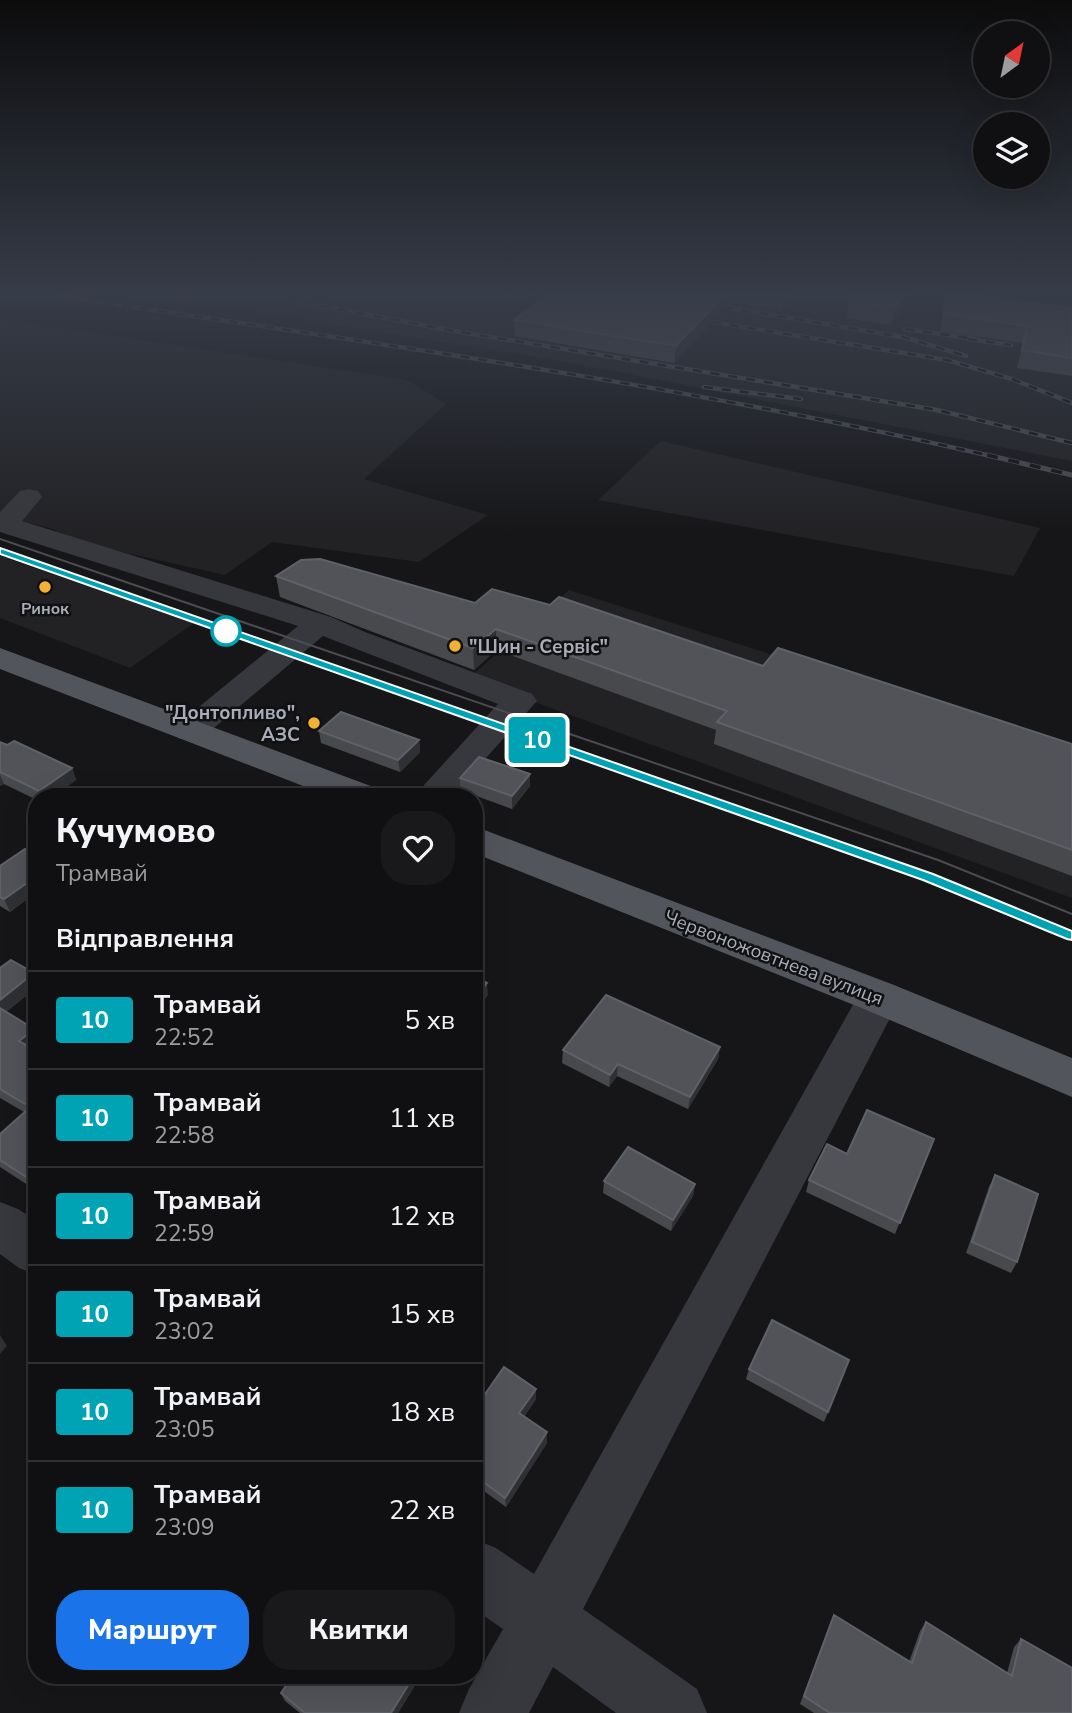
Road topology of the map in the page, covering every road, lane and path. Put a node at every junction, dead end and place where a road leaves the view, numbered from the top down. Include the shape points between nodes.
1 (29, 497) dead end
2 (320, 623) junction
3 (0, 658) edge
4 (190, 730) junction
5 (342, 788) edge
6 (439, 788) edge
7 (483, 843) edge
8 (879, 997) junction
9 (1072, 1078) edge
10 (0, 1224) edge
11 (28, 1244) edge
12 (483, 1577) edge
13 (544, 1621) junction
14 (493, 1713) edge
15 (673, 1713) edge

1 - 2 street via 4,524
2 - 4 street
2 - 6 street via 520,701
3 - 4 main road
4 - 5 main road
7 - 8 main road, Червоножовтнева вулиця
8 - 9 main road, Червоножовтнева вулиця
8 - 13 street
10 - 11 street
12 - 13 street
13 - 14 street
13 - 15 street

